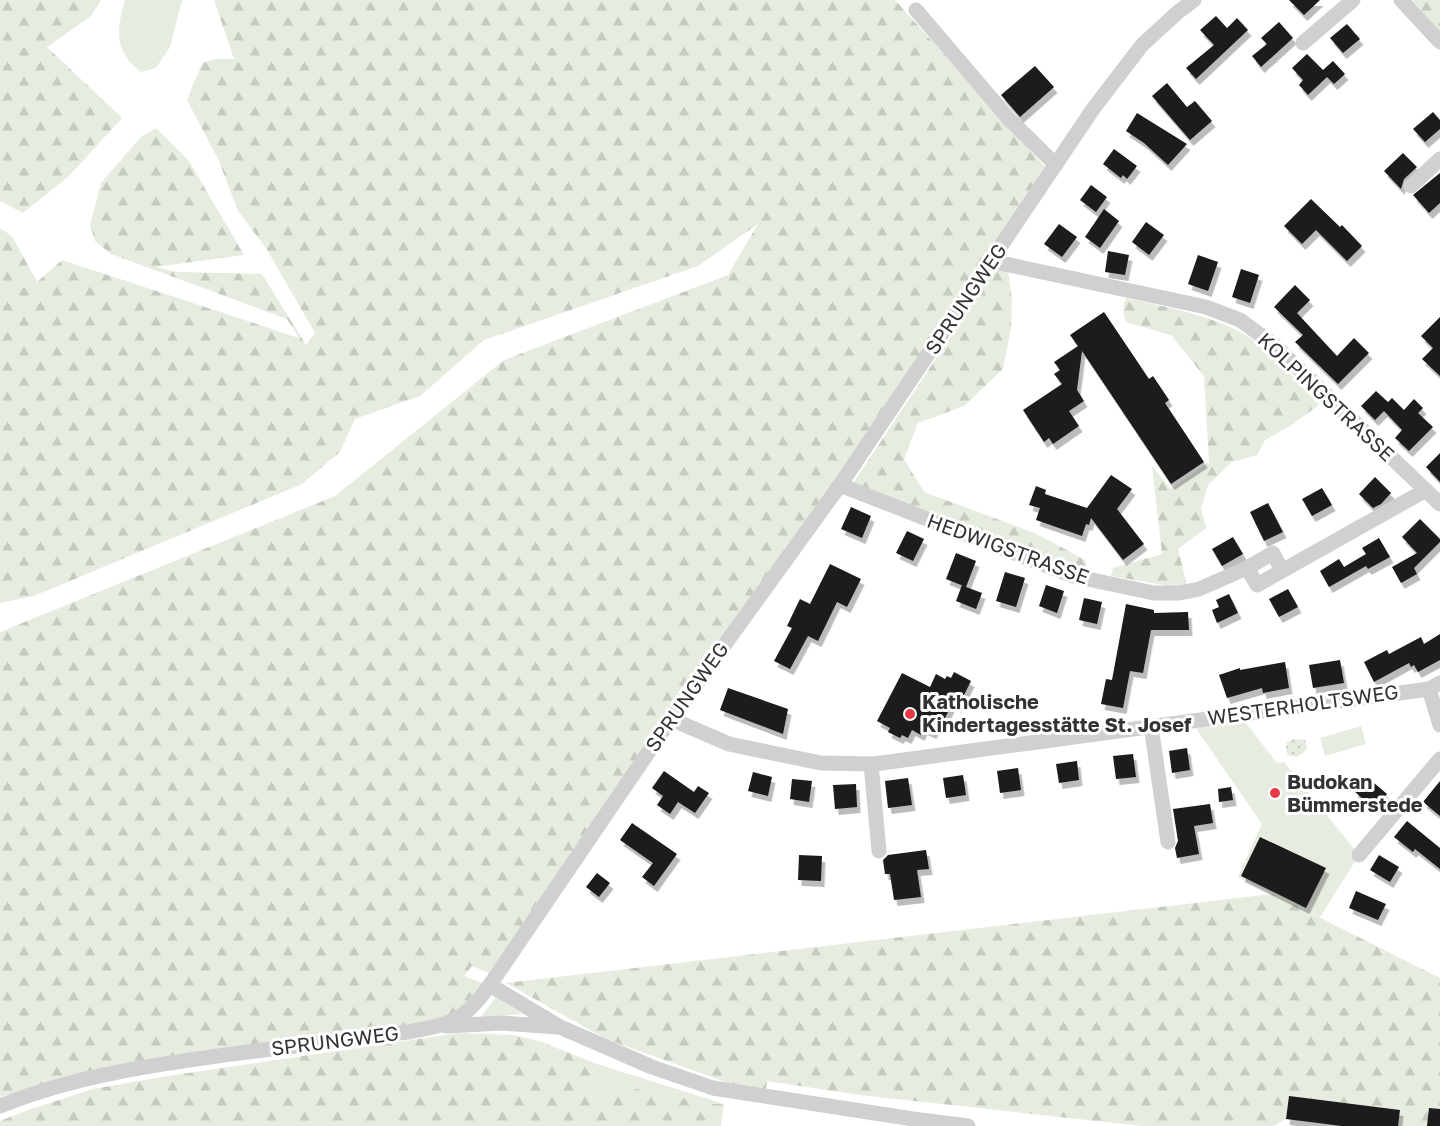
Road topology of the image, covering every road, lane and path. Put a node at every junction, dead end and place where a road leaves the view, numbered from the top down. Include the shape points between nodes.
1 (1194, 0) edge
2 (1353, 0) edge
3 (1401, 0) edge
4 (915, 10) dead end
5 (1440, 42) edge
6 (1303, 43) dead end
7 (1440, 159) edge
8 (1056, 165) junction
9 (1411, 186) dead end
10 (991, 261) junction
11 (840, 485) junction
12 (1426, 490) junction
13 (1440, 504) edge
14 (1434, 686) edge
15 (670, 719) junction
16 (1440, 725) edge
17 (1151, 726) junction
18 (1440, 759) edge
19 (871, 764) junction
20 (1168, 842) dead end
21 (879, 851) dead end
22 (1359, 855) dead end
23 (490, 985) junction
24 (442, 1026) junction
25 (560, 1027) junction
26 (0, 1106) edge
27 (912, 1123) edge
28 (968, 1126) edge

1 - 8 street, SPRUNGWEG via 1142,45
2 - 6 street
3 - 5 street
4 - 8 street via 1009,119
7 - 9 street
8 - 10 street, SPRUNGWEG
10 - 11 street, SPRUNGWEG
10 - 12 street, KOLPINGSTRASSE via 1206,307 1240,320 1273,344
11 - 12 street, HEDWIGSTRASSE via 1073,576 1154,593 1199,589 1247,568 1257,585
11 - 15 street, SPRUNGWEG
12 - 13 street, KOLPINGSTRASSE
14 - 16 street
14 - 17 street, WESTERHOLTSWEG
15 - 19 street, WESTERHOLTSWEG via 729,744 821,764
15 - 23 street, SPRUNGWEG
17 - 19 street, WESTERHOLTSWEG
17 - 20 street
18 - 22 street
19 - 21 street
23 - 24 street, SPRUNGWEG via 471,1008
23 - 25 street
24 - 25 street via 502,1023
24 - 26 street, SPRUNGWEG via 129,1070
25 - 27 street via 652,1067 713,1088
27 - 28 street

